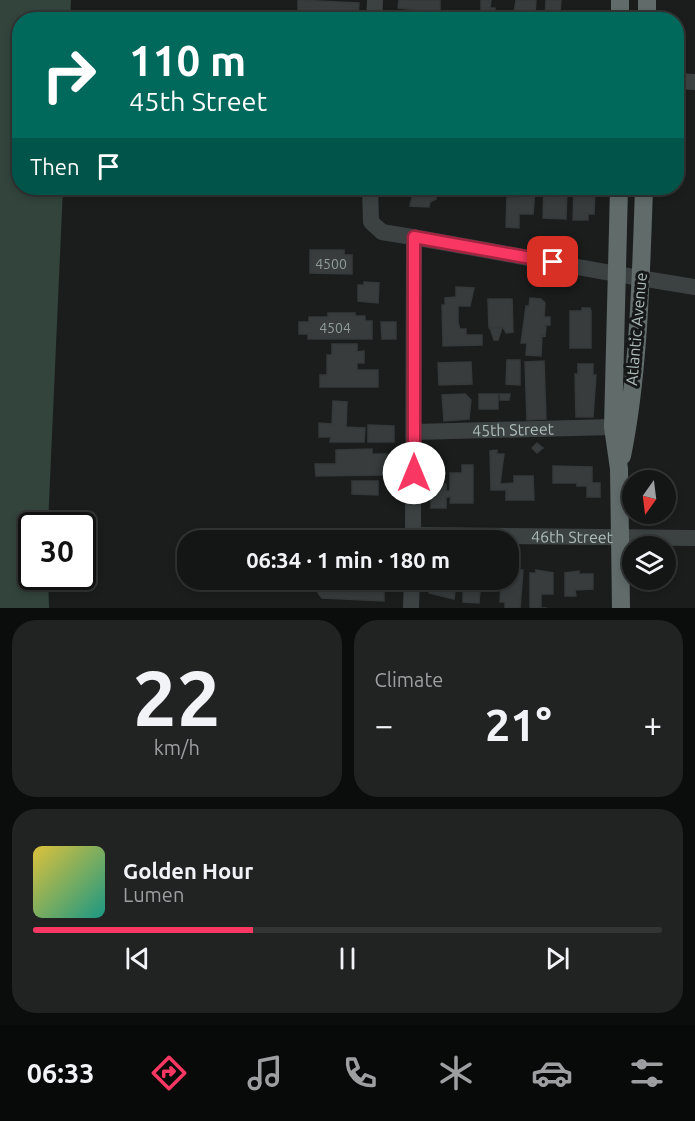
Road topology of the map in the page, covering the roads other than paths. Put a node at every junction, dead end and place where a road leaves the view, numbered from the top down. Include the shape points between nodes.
1 (370, 195) edge
2 (619, 195) edge
3 (644, 195) edge
4 (414, 237) junction
5 (618, 276) junction
6 (640, 279) junction
7 (695, 287) edge
8 (613, 427) junction
9 (414, 432) junction
10 (619, 469) junction
11 (413, 530) edge
12 (519, 538) edge
13 (620, 538) junction
14 (695, 538) edge
15 (412, 590) edge
16 (411, 608) edge
17 (621, 608) edge

1 - 4 street via 369,214 376,228
2 - 5 highway, Atlantic Avenue
3 - 6 highway, Atlantic Avenue
4 - 5 street
4 - 9 street
5 - 6 street
5 - 8 highway, Atlantic Avenue
6 - 7 street
6 - 10 highway, Atlantic Avenue via 627,428
8 - 9 street, 45th Street
8 - 10 highway, Atlantic Avenue
9 - 11 street
10 - 13 highway, Atlantic Avenue
12 - 13 street, 46th Street
13 - 14 street, 46th Street
13 - 17 highway, Atlantic Avenue
15 - 16 street

